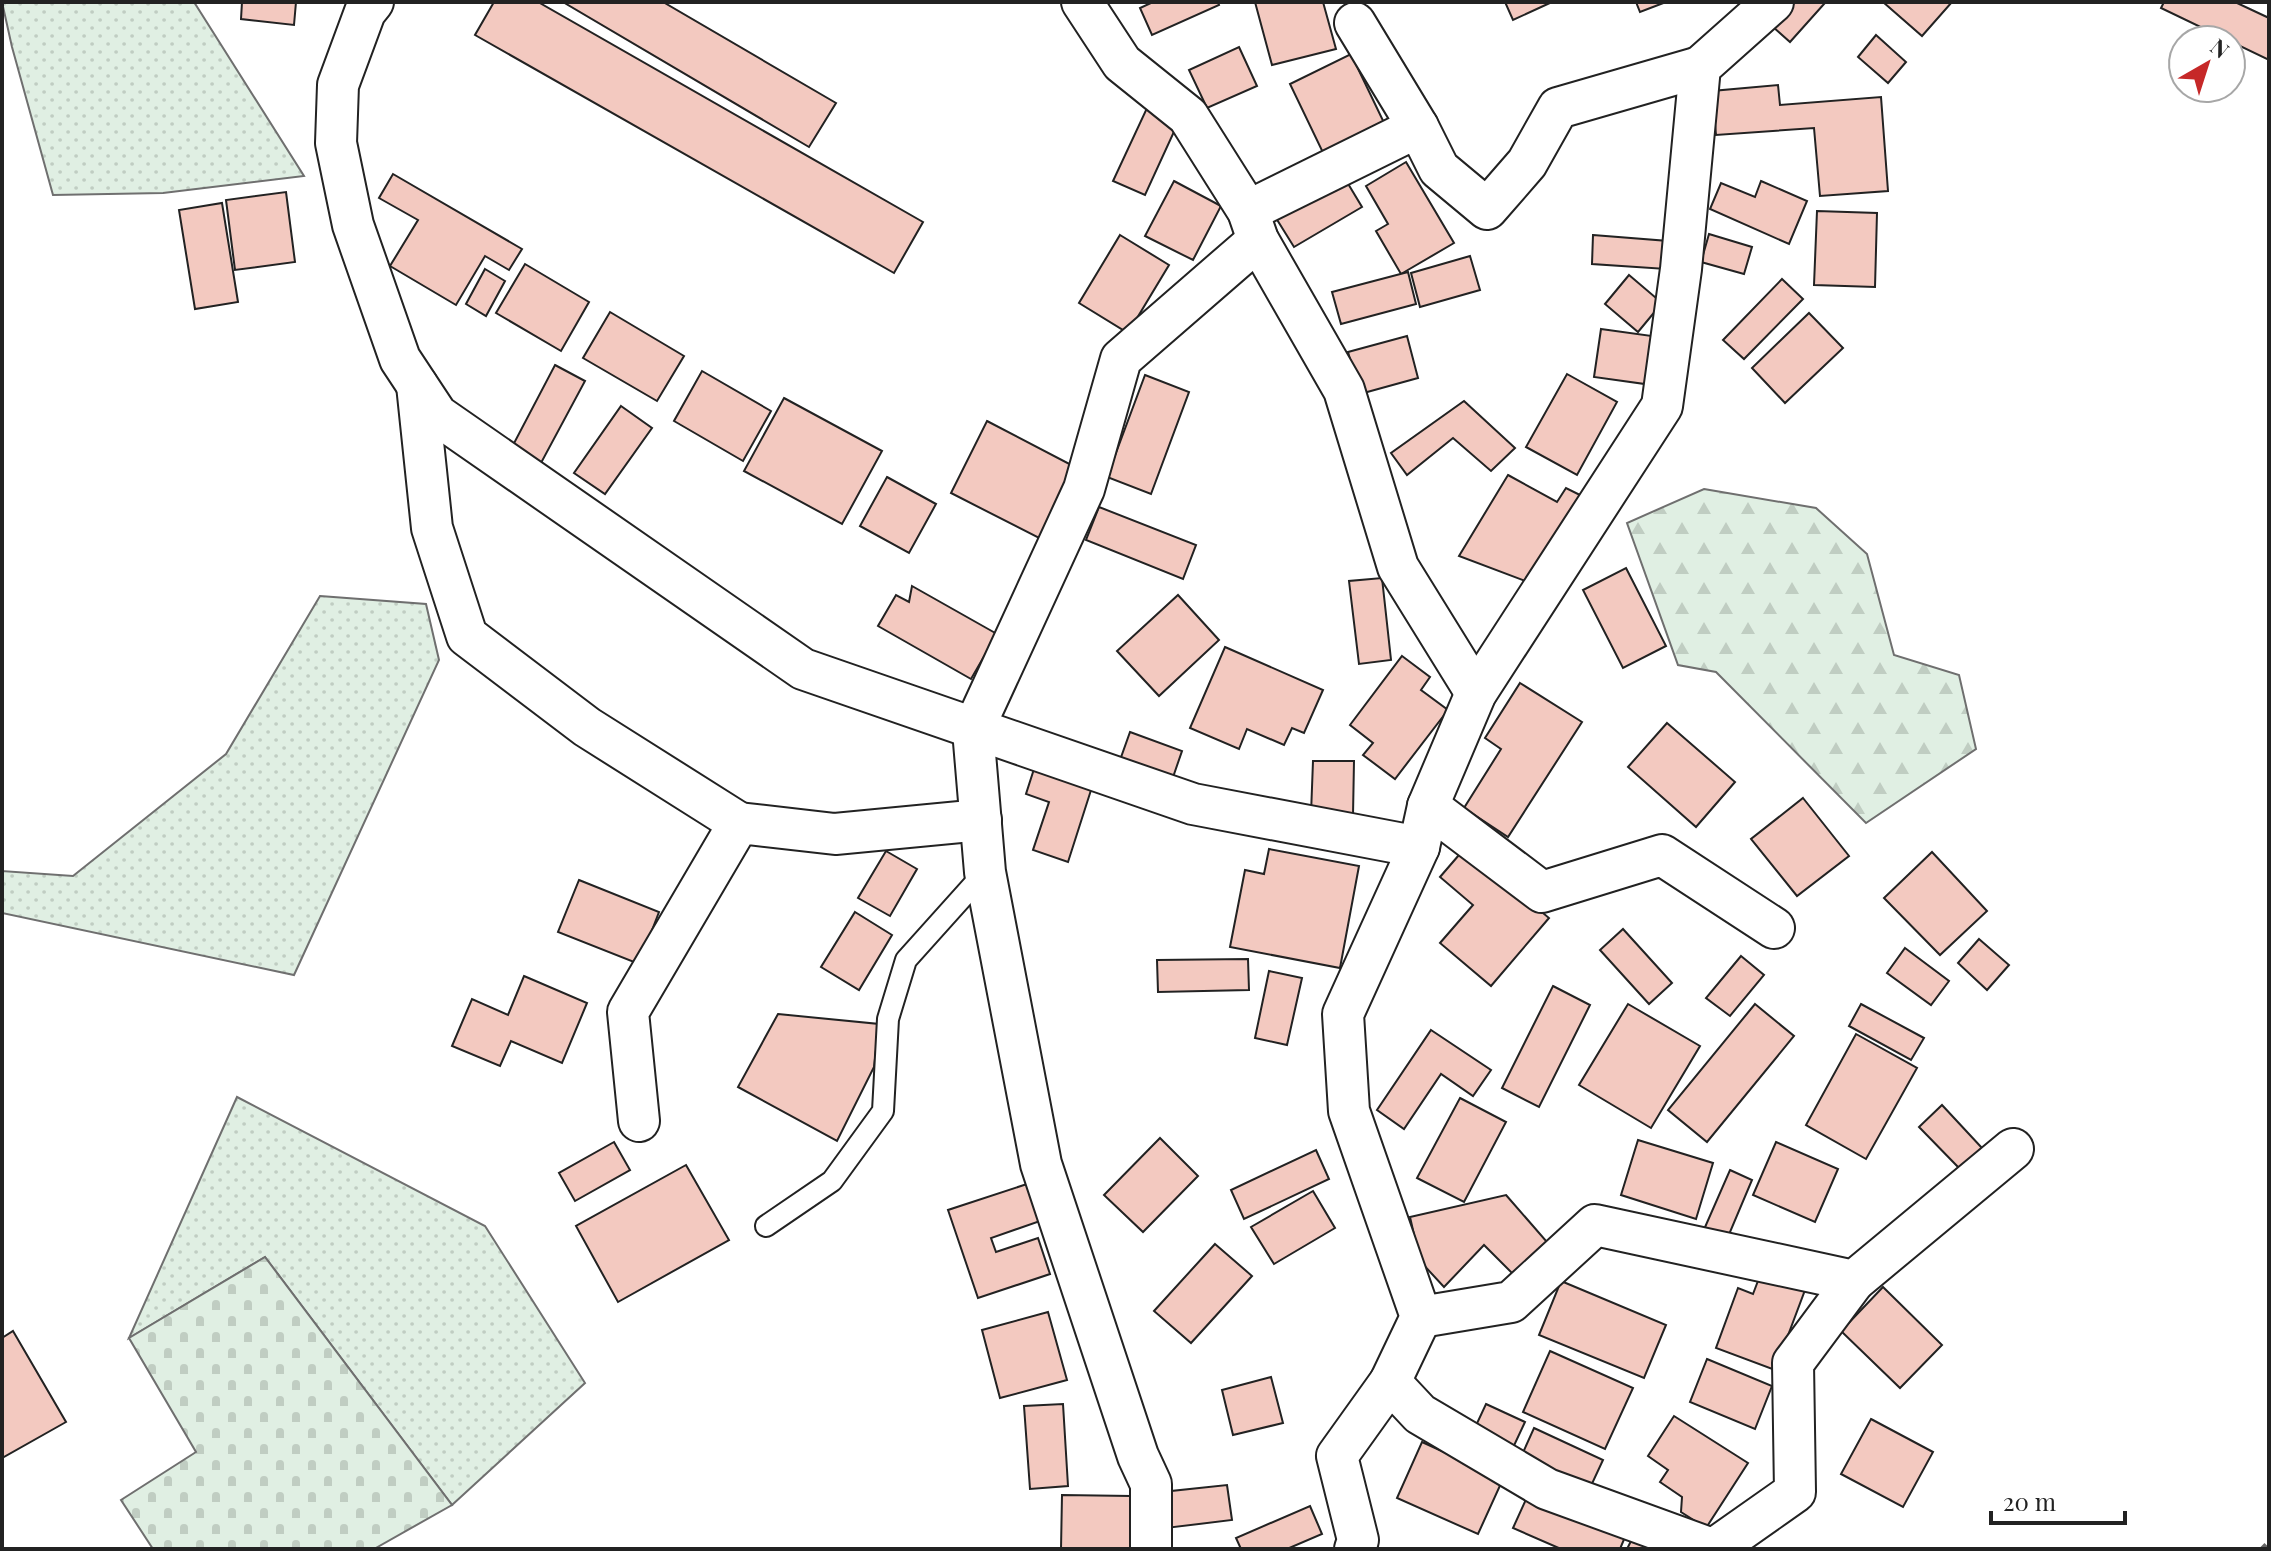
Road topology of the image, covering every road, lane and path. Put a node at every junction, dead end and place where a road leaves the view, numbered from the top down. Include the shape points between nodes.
1 (373, 2) edge
2 (1082, 2) edge
3 (1773, 2) edge
4 (1355, 23) dead end
5 (1700, 67) junction
6 (1418, 127) junction
7 (1253, 226) junction
8 (417, 385) junction
9 (1476, 693) junction
10 (973, 730) junction
11 (1428, 806) junction
12 (981, 820) junction
13 (739, 823) junction
14 (1419, 847) junction
15 (985, 872) junction
16 (1774, 928) dead end
17 (639, 1121) dead end
18 (2013, 1149) dead end
19 (766, 1226) dead end
20 (1854, 1281) junction
21 (1421, 1317) junction
22 (1390, 1382) junction
23 (2269, 1542) edge
24 (1151, 1549) edge
25 (1355, 1549) edge
26 (1713, 1549) edge
27 (2262, 1549) edge

1 - 8 street via 338,85 336,143 353,225 400,359
2 - 7 street via 1122,63 1188,116
3 - 5 street
4 - 6 street
5 - 6 street via 1558,108 1527,163 1487,209 1439,169
5 - 9 street via 1662,406
6 - 7 street
7 - 9 street via 1344,390 1398,567
7 - 10 street via 1121,359 1084,489
8 - 10 street via 437,415 803,669
8 - 13 street via 432,528 467,636 587,727
9 - 11 street
10 - 12 street
10 - 14 street via 1193,804
11 - 14 street
11 - 16 street via 1542,892 1662,855
12 - 13 street via 835,834
12 - 15 street
13 - 17 street via 628,1012
14 - 21 street via 1343,1014 1349,1111
15 - 19 lane via 906,960 888,1019 883,1111 832,1181
15 - 24 street via 1041,1164 1151,1484
18 - 20 street
20 - 21 street via 1595,1225 1511,1302
20 - 26 street via 1793,1363 1795,1492
21 - 22 street
22 - 25 street via 1337,1456 1358,1540
22 - 26 street via 1420,1414 1547,1489
23 - 27 path

